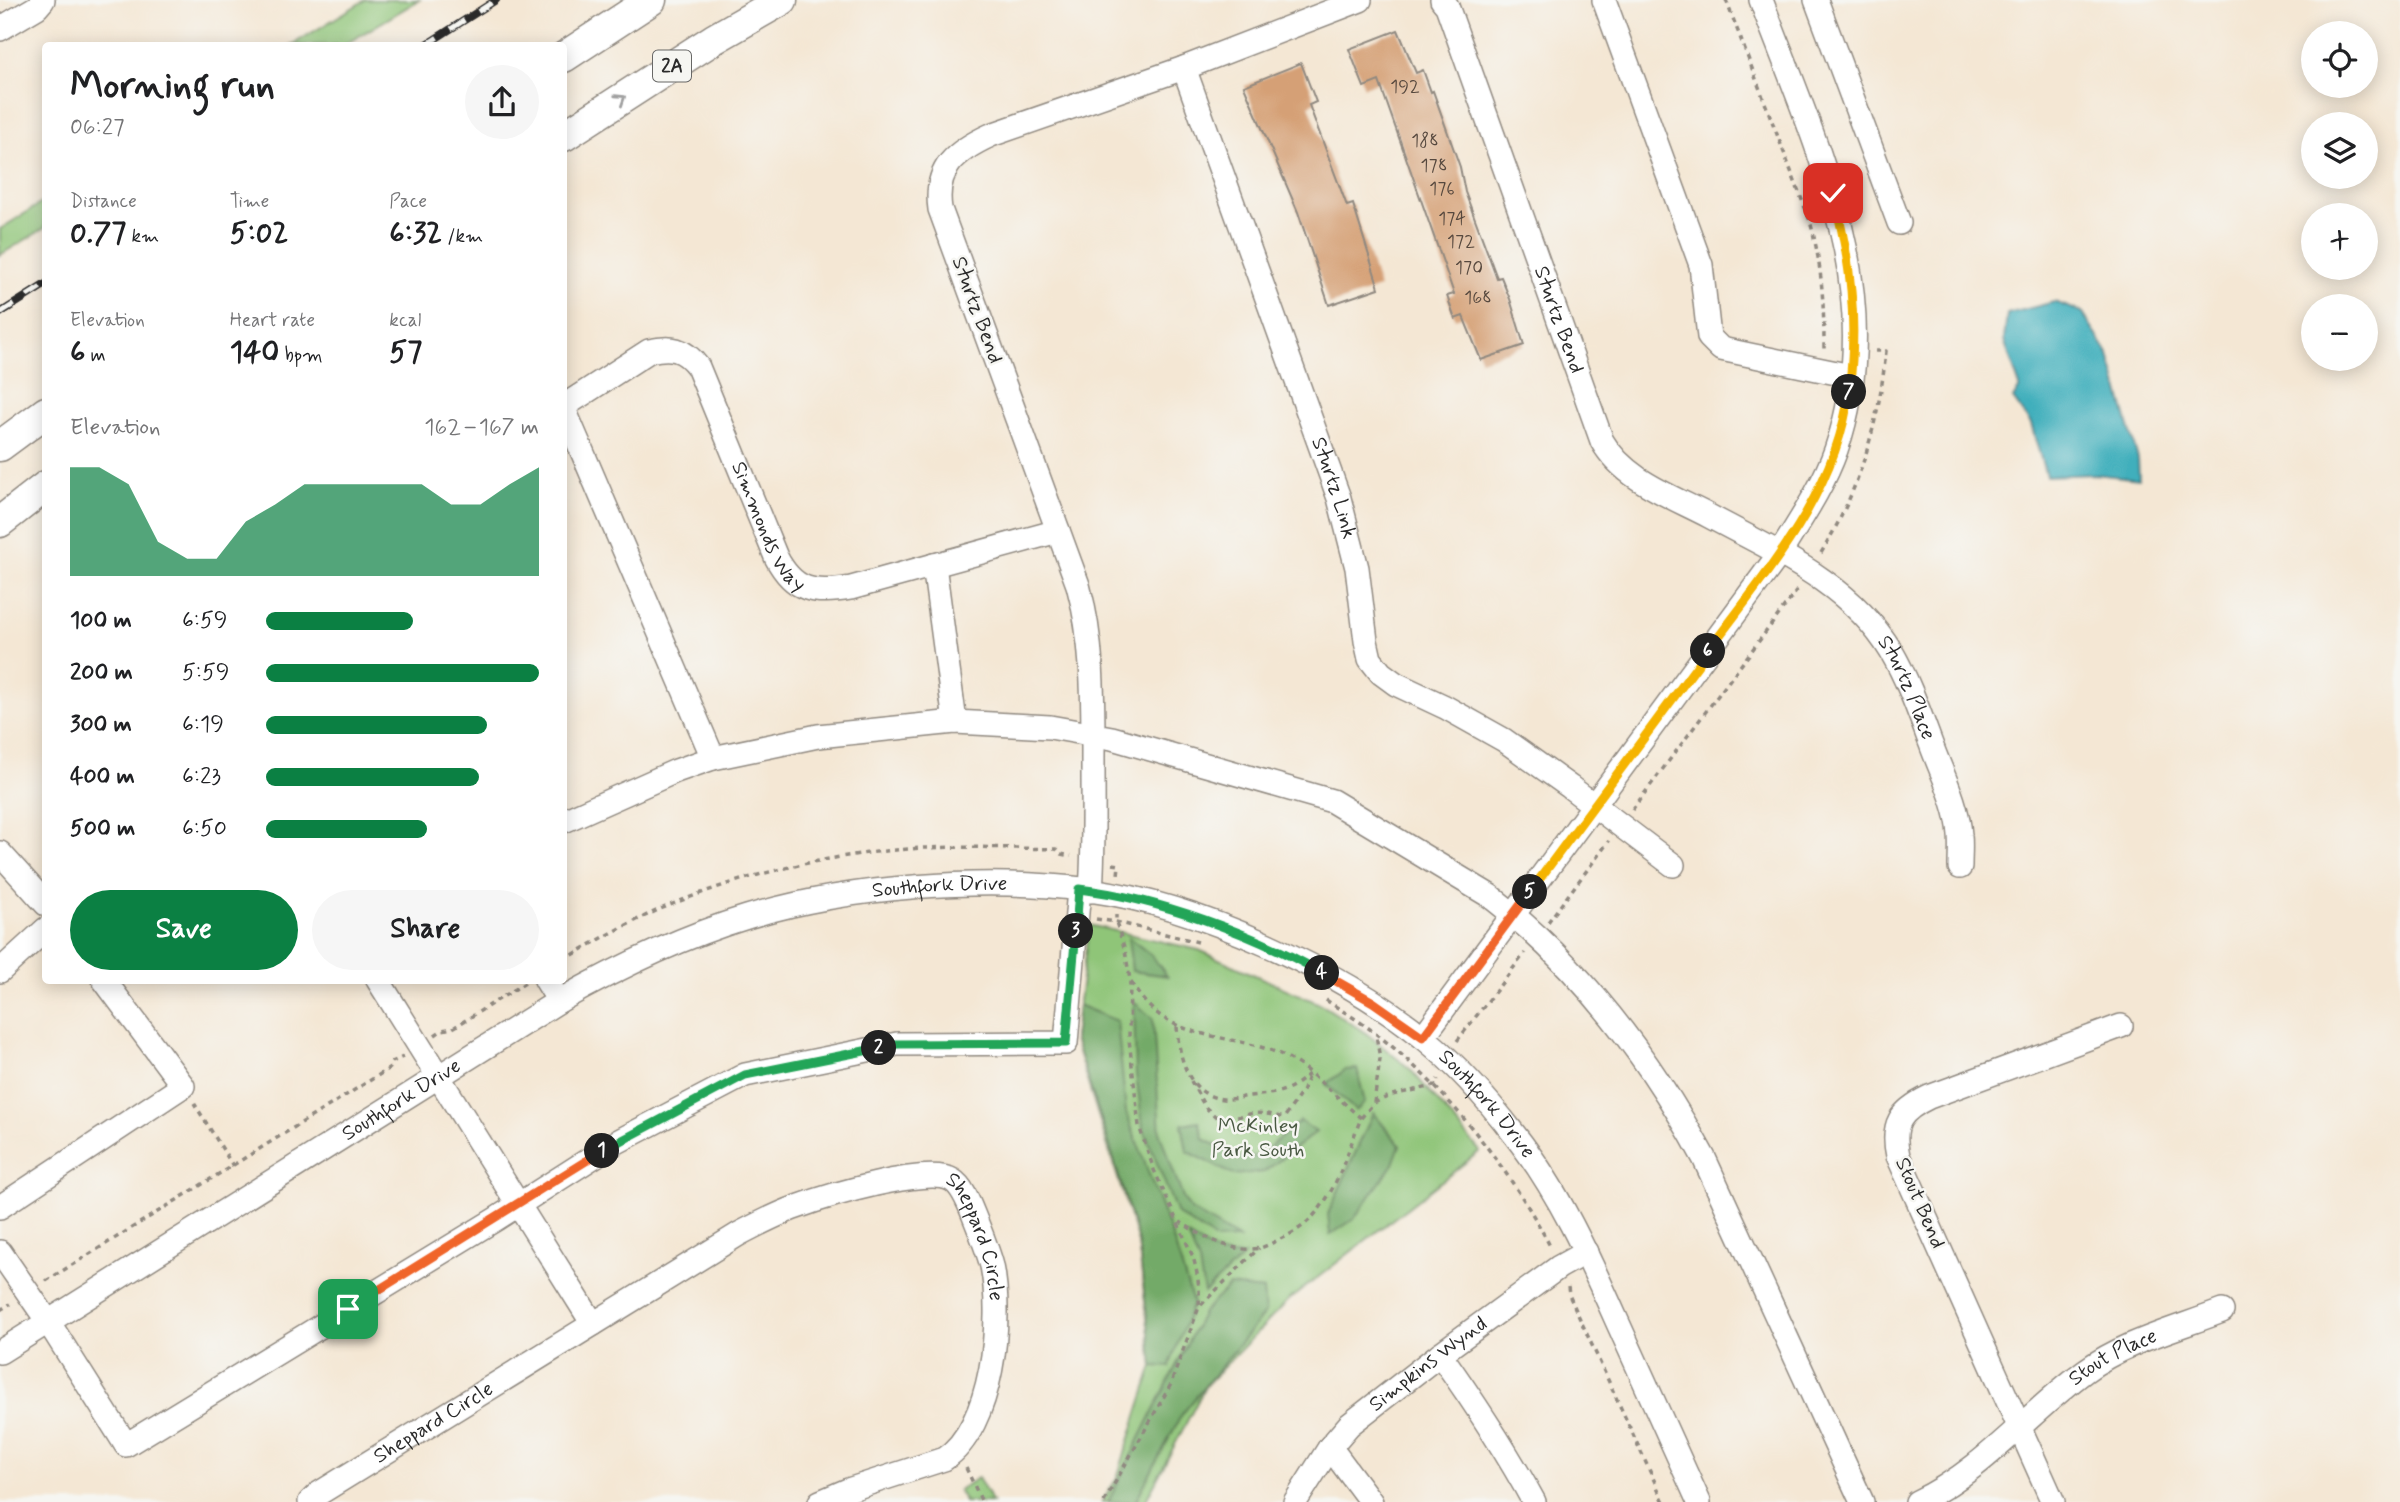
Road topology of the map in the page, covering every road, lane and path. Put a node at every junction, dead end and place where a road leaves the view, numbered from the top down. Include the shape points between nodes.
1 (43, 0) edge
2 (651, 0) edge
3 (782, 0) edge
4 (1360, 0) edge
5 (1441, 0) edge
6 (1604, 0) edge
7 (1726, 0) edge
8 (1761, 0) edge
9 (1816, 0) edge
10 (0, 29) edge
11 (567, 55) edge
12 (1184, 68) junction
13 (567, 134) edge
14 (1899, 223) dead end
15 (1824, 349) dead end
16 (1886, 351) dead end
17 (1851, 376) junction
18 (567, 405) edge
19 (567, 414) edge
20 (42, 415) edge
21 (0, 446) edge
22 (42, 489) edge
23 (0, 522) edge
24 (1059, 531) junction
25 (1823, 551) dead end
26 (1780, 553) junction
27 (934, 565) junction
28 (1797, 591) dead end
29 (955, 722) junction
30 (1093, 734) junction
31 (713, 758) junction
32 (1595, 805) junction
33 (1635, 806) dead end
34 (567, 820) edge
35 (0, 853) edge
36 (1061, 854) dead end
37 (1673, 865) dead end
38 (1960, 867) dead end
39 (1085, 890) junction
40 (42, 900) edge
41 (1514, 915) junction
42 (1077, 917) junction
43 (1116, 922) junction
44 (42, 933) edge
45 (1203, 944) dead end
46 (567, 958) edge
47 (0, 971) edge
48 (1129, 980) junction
49 (107, 984) edge
50 (381, 984) edge
51 (523, 984) edge
52 (548, 984) edge
53 (1320, 997) dead end
54 (559, 1001) junction
55 (1177, 1026) junction
56 (2121, 1026) dead end
57 (442, 1030) dead end
58 (1375, 1033) junction
59 (1423, 1037) junction
60 (397, 1060) dead end
61 (1186, 1070) junction
62 (1310, 1074) junction
63 (439, 1076) junction
64 (183, 1086) junction
65 (1434, 1086) junction
66 (1374, 1103) junction
67 (1361, 1118) junction
68 (233, 1166) junction
69 (517, 1205) junction
70 (0, 1207) edge
71 (1178, 1221) junction
72 (1549, 1245) dead end
73 (1259, 1248) junction
74 (0, 1252) edge
75 (1586, 1252) junction
76 (1570, 1290) dead end
77 (28, 1293) junction
78 (1199, 1307) junction
79 (0, 1310) edge
80 (2222, 1311) dead end
81 (48, 1323) junction
82 (593, 1324) junction
83 (0, 1352) edge
84 (1440, 1354) junction
85 (2019, 1429) junction
86 (1329, 1447) junction
87 (957, 1451) junction
88 (310, 1502) edge
89 (820, 1502) edge
90 (982, 1502) edge
91 (1104, 1502) edge
92 (1295, 1502) edge
93 (1371, 1502) edge
94 (1534, 1502) edge
95 (1664, 1502) edge
96 (1699, 1502) edge
97 (1862, 1502) edge
98 (1917, 1502) edge
99 (2053, 1502) edge

1 - 10 street
2 - 11 main road
13 -> 3 main road, 2A
4 - 12 street, Sturtz Bend
5 - 26 street, Sturtz Bend via 1447,6 1602,441 1635,477
6 - 17 street via 1701,265 1709,337 1721,349
7 - 15 path via 1810,221 1824,299
8 - 17 street via 1833,193 1846,246 1854,307
9 - 14 street
12 - 24 street, Sturtz Bend via 970,145 944,171 937,190 940,209
12 - 32 street, Sturtz Link via 1339,498 1357,568 1370,659 1396,684 1494,734
16 - 25 path via 1869,446 1843,517
17 - 26 street via 1843,426 1829,468
18 - 27 street, Simmonds Way via 649,351 677,349 698,367 776,556 793,581 807,589 836,591
19 - 31 street
20 - 21 main road
22 - 23 main road
24 - 27 street, Simmonds Way
24 - 30 street, Sturtz Bend via 1089,634
26 - 32 street
26 - 38 street, Sturtz Place via 1854,605 1905,676 1952,802 1960,833
27 - 29 street
28 - 33 path
29 - 30 street
29 - 31 street via 818,736
30 - 39 street, Sturtz Bend via 1093,861
30 - 41 street via 1332,802
31 - 34 street
32 - 37 street, Sturtz Link
32 - 41 street
35 - 40 street
36 - 46 path via 1056,849 936,847 815,862 703,892 622,927
39 - 42 street, Sturtz Bend
39 - 54 street, Southfork Drive via 913,887 809,903 749,916 693,936
39 - 59 street, Southfork Drive via 1156,905 1255,940 1373,1002
41 - 59 street
41 - 97 street via 1596,995 1677,1108
42 - 43 path
42 - 69 street, Sturtz Bend via 1066,1043 897,1044 745,1075 615,1143
43 - 45 path
43 - 48 path
44 - 47 street
48 - 55 path via 1148,1005
48 - 71 path via 1137,1117 1154,1170
49 - 64 street
50 - 63 street
51 - 57 path via 453,1028
52 - 54 street
53 - 58 path
54 - 63 street, Southfork Drive
55 - 61 path
55 - 62 path via 1264,1048
56 - 85 street, Stout Bend via 1929,1097 1913,1105 1896,1126 1898,1156
58 - 65 path
58 - 66 path via 1380,1059
59 - 75 street, Southfork Drive via 1514,1134 1549,1182
60 - 68 path
61 - 62 path via 1198,1088 1224,1099 1285,1092
61 - 62 path via 1200,1099 1224,1124 1255,1112 1284,1118
62 - 67 path
63 - 69 street
63 - 81 street, Southfork Drive
64 - 68 path
64 - 70 street
65 - 66 path
65 - 72 path via 1485,1145
66 - 67 path
67 - 73 path via 1335,1184 1312,1220
68 - 77 path
69 - 81 street via 125,1444
69 - 82 street
71 - 73 path via 1224,1244
71 - 78 path via 1198,1272
73 - 78 path
74 - 77 street
75 - 84 street, Simpkins Wynd
75 - 96 street, Southfork Drive
76 - 95 path
77 - 79 path
77 - 81 street
78 - 91 path via 1170,1386
80 - 85 street, Stout Place via 2106,1358 2062,1389
81 - 83 street, Southfork Drive
82 - 87 street, Sheppard Circle via 739,1234 797,1207 915,1176 953,1180 983,1238 996,1306 988,1383 979,1415
82 - 88 street, Sheppard Circle
84 - 86 street, Simpkins Wynd via 1367,1409
84 - 94 street via 1483,1415
85 - 98 street, Stout Place via 1959,1478
85 - 99 street
86 - 92 street, Simpkins Wynd
86 - 93 street
87 - 89 street
87 - 90 path

